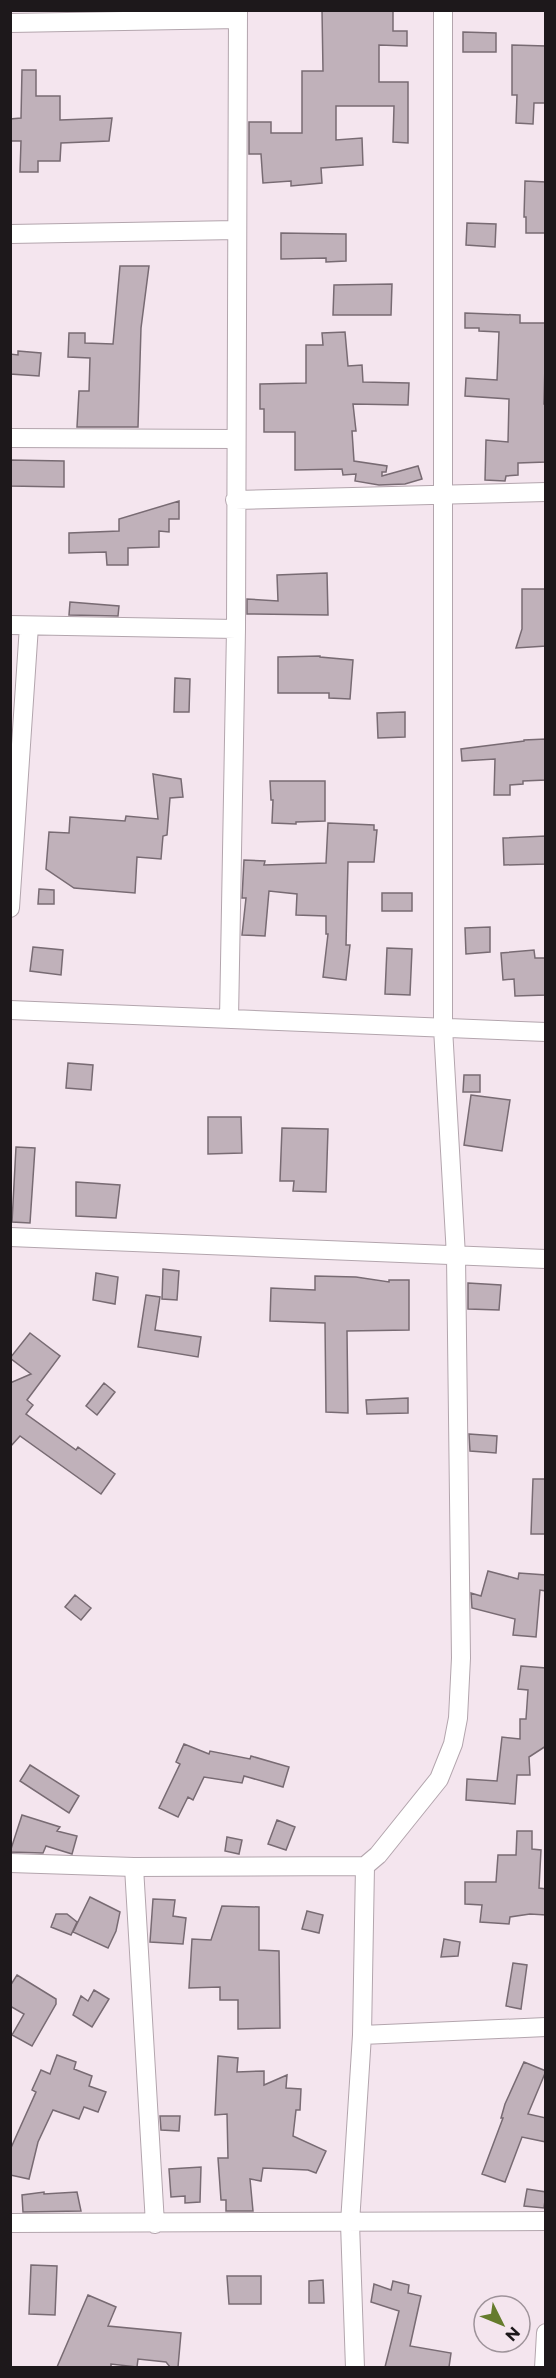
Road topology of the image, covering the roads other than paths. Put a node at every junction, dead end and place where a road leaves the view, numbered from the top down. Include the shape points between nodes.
1 (443, 10) edge
2 (238, 15) edge
3 (10, 23) edge
4 (236, 230) junction
5 (10, 234) edge
6 (10, 438) edge
7 (235, 439) junction
8 (546, 492) edge
9 (443, 494) junction
10 (235, 500) junction
11 (10, 626) edge
12 (29, 626) junction
13 (236, 629) junction
14 (10, 908) edge
15 (10, 1010) edge
16 (229, 1019) junction
17 (443, 1028) junction
18 (546, 1032) edge
19 (10, 1237) edge
20 (456, 1256) junction
21 (546, 1259) edge
22 (10, 1863) edge
23 (365, 1866) junction
24 (134, 1867) junction
25 (546, 2027) edge
26 (362, 2035) junction
27 (546, 2221) edge
28 (10, 2223) edge
29 (350, 2223) junction
30 (154, 2224) junction
31 (546, 2333) edge
32 (355, 2367) edge
33 (544, 2367) edge

1 - 9 street
2 - 3 street
2 - 4 street
4 - 5 street
4 - 7 street
6 - 7 street
7 - 10 street
8 - 9 street
9 - 10 street
9 - 17 street
10 - 13 street
11 - 12 street
12 - 13 street
12 - 14 street
13 - 16 street
15 - 16 street
16 - 17 street
17 - 18 street
17 - 20 street
19 - 20 street
20 - 21 street
20 - 23 street via 461,1658 458,1718 439,1779
22 - 24 street
23 - 24 street
23 - 26 street
24 - 30 street
25 - 26 street
26 - 29 street
27 - 29 street
28 - 30 street
29 - 30 street
29 - 32 street
31 - 33 street

